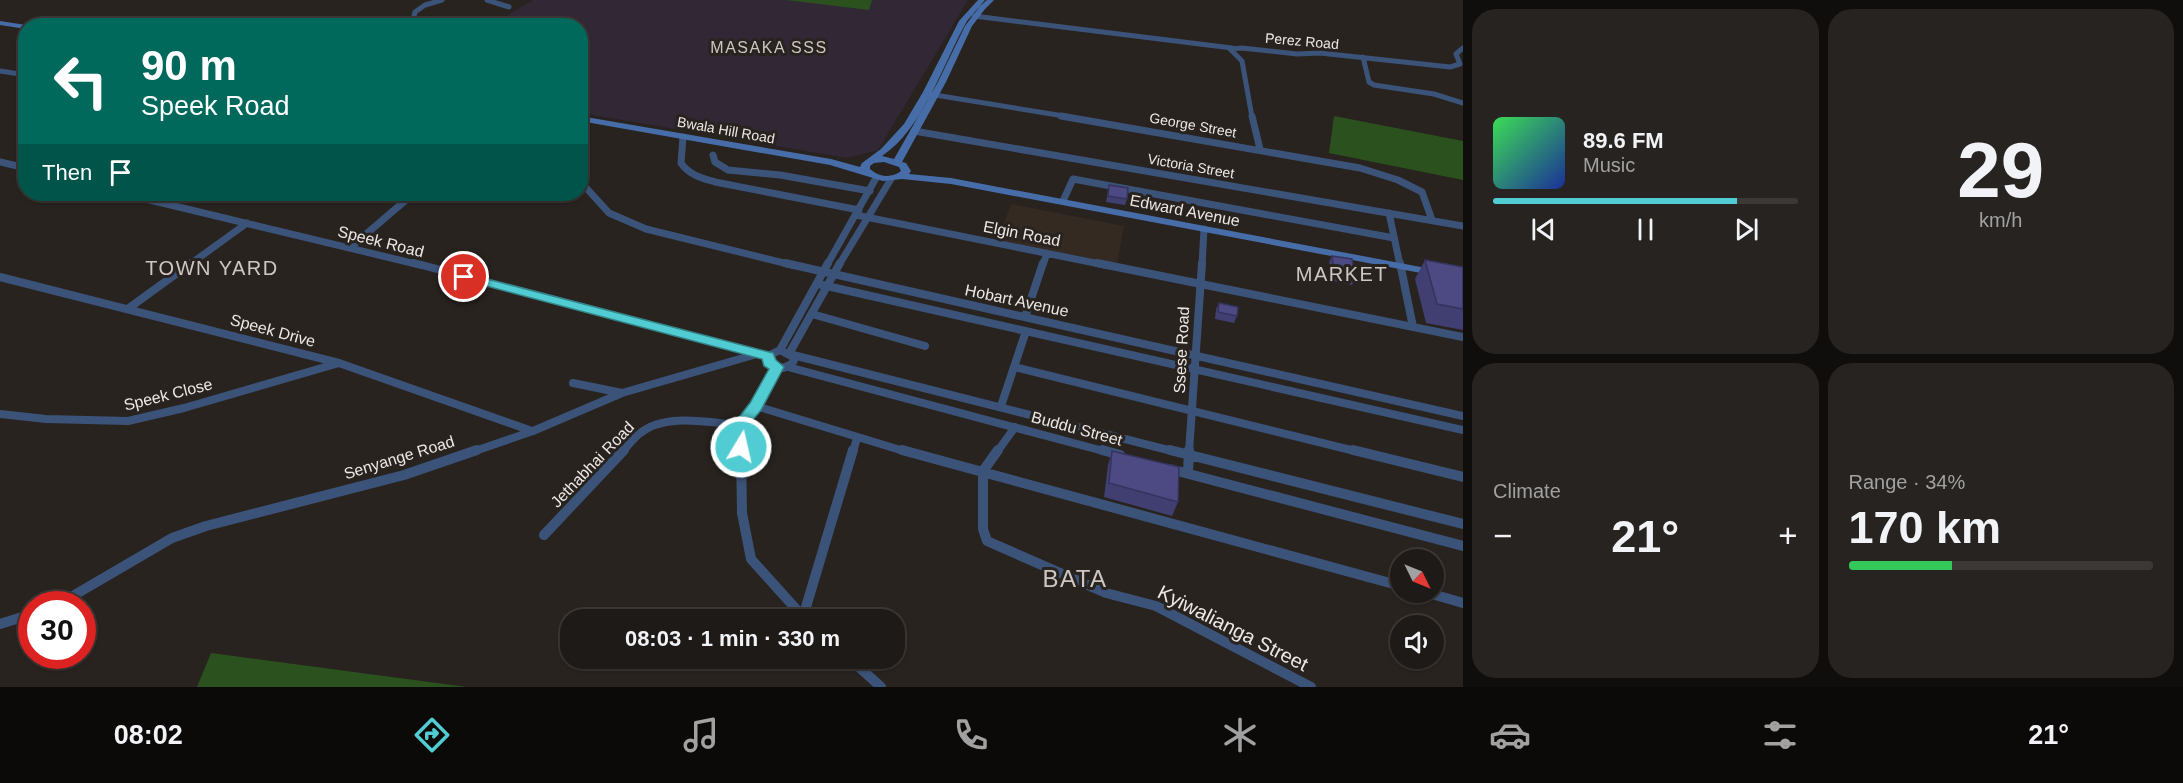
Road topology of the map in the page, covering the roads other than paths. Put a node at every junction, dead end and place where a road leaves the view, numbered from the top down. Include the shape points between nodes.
1 (442, 0) edge
2 (487, 0) edge
3 (982, 0) edge
4 (991, 0) edge
5 (509, 7) dead end
6 (974, 16) junction
7 (416, 18) edge
8 (0, 23) edge
9 (18, 26) edge
10 (1232, 48) junction
11 (1463, 48) edge
12 (1363, 57) junction
13 (0, 71) edge
14 (18, 74) edge
15 (925, 93) junction
16 (935, 95) junction
17 (1463, 104) edge
18 (588, 119) edge
19 (914, 131) junction
20 (682, 137) junction
21 (1260, 149) junction
22 (713, 155) dead end
23 (0, 162) edge
24 (900, 163) junction
25 (10, 164) junction
26 (868, 165) junction
27 (18, 166) edge
28 (0, 170) edge
29 (876, 177) junction
30 (896, 177) junction
31 (951, 181) junction
32 (588, 190) edge
33 (870, 191) junction
34 (154, 201) edge
35 (405, 201) edge
36 (1063, 201) junction
37 (858, 212) junction
38 (1389, 213) junction
39 (866, 217) junction
40 (1432, 220) junction
41 (247, 223) junction
42 (1463, 226) edge
43 (1204, 229) junction
44 (1394, 238) junction
45 (351, 247) junction
46 (1047, 253) junction
47 (1399, 266) junction
48 (828, 274) junction
49 (0, 278) edge
50 (1463, 278) edge
51 (823, 285) junction
52 (1200, 285) junction
53 (129, 308) junction
54 (812, 314) junction
55 (1025, 316) junction
56 (1413, 327) junction
57 (1026, 331) junction
58 (1463, 337) edge
59 (1463, 342) edge
60 (925, 346) dead end
61 (780, 350) junction
62 (757, 354) junction
63 (791, 354) junction
64 (1195, 354) junction
65 (768, 356) junction
66 (339, 363) junction
67 (782, 367) junction
68 (1014, 367) junction
69 (1195, 369) junction
70 (573, 383) dead end
71 (622, 393) junction
72 (756, 406) junction
73 (1001, 406) junction
74 (1192, 411) junction
75 (0, 414) edge
76 (1463, 416) edge
77 (741, 425) junction
78 (1015, 428) junction
79 (1463, 430) edge
80 (533, 431) junction
81 (857, 438) junction
82 (1189, 454) junction
83 (1130, 458) edge
84 (1165, 467) edge
85 (983, 471) junction
86 (1188, 473) junction
87 (1463, 477) edge
88 (1463, 524) edge
89 (544, 535) dead end
90 (1463, 546) edge
91 (1390, 583) edge
92 (81, 591) edge
93 (1444, 598) edge
94 (1463, 603) edge
95 (797, 609) edge
96 (808, 609) edge
97 (18, 618) edge
98 (0, 624) edge
99 (861, 669) edge
100 (881, 687) edge
101 (1311, 687) edge

1 - 7 street via 425,5 415,12
2 - 5 street
3 - 15 street via 960,27
4 - 6 street
6 - 10 street, Perez Road
6 - 16 street
8 - 9 street
10 - 12 street, Perez Road
10 - 21 street via 1242,61
11 - 12 street, Perez Road via 1456,56 1460,64 1450,67
12 - 17 street via 1369,82 1374,85 1434,94
13 - 14 street
15 - 16 street, George Street
15 - 26 street via 904,128
16 - 19 street
16 - 21 street, George Street
18 - 20 street, Bwala Hill Road
19 - 24 street
19 - 38 street, Victoria Street
20 - 26 street, Bwala Hill Road
20 - 37 street, Elgin Road via 680,157 685,168 699,177
21 - 40 street, George Street via 1359,168 1406,183 1425,196
22 - 33 street via 715,162 728,170 780,174
23 - 25 street
24 - 26 street via 885,159
24 - 30 street via 906,171
24 - 31 street
25 - 27 street
25 - 28 street
26 - 29 street, Edward Avenue
29 - 30 street, Edward Avenue
29 - 33 street
30 - 31 street, Edward Avenue
30 - 39 street
31 - 36 street, Edward Avenue
32 - 48 street, Hobart Avenue via 609,213 646,229
33 - 37 street
34 - 41 street, Speek Road
35 - 45 street
36 - 43 street, Edward Avenue
36 - 44 street via 1072,179
37 - 39 street, Elgin Road
37 - 48 street
38 - 40 street, Victoria Street
38 - 44 street
39 - 46 street, Elgin Road
39 - 48 street
40 - 42 street, Victoria Street
41 - 45 street, Speek Road
41 - 53 street
43 - 47 street, Edward Avenue
43 - 52 street, Ssese Road
44 - 47 street
45 - 62 street, Speek Road
46 - 52 street, Elgin Road
46 - 55 street
47 - 50 street, Edward Avenue
47 - 56 street
48 - 51 street
48 - 55 street, Hobart Avenue
49 - 53 street, Speek Drive
51 - 54 street
51 - 57 street, Hobart Avenue
51 - 61 street
52 - 56 street, Elgin Road
52 - 59 street, Elgin Road
52 - 64 street, Ssese Road
53 - 66 street, Speek Drive
54 - 60 street
54 - 63 street
55 - 64 street, Hobart Avenue
56 - 58 street, Elgin Road
57 - 68 street
57 - 69 street, Hobart Avenue
61 - 63 street
61 - 65 street
62 - 65 street, Speek Road
62 - 71 street, Senyange Road
63 - 67 street via 794,362
63 - 73 street
64 - 69 street, Ssese Road
64 - 76 street, Hobart Avenue
65 - 67 street via 769,363
66 - 75 street, Speek Close via 128,421
66 - 80 street, Speek Drive
67 - 72 street
67 - 78 street, Buddu Street
68 - 73 street
68 - 74 street
69 - 74 street, Ssese Road
69 - 79 street, Hobart Avenue
70 - 71 street
71 - 80 street, Senyange Road
72 - 77 street
72 - 81 street
73 - 82 street
74 - 82 street, Ssese Road
74 - 87 street
77 - 89 street, Jethabhai Road via 673,420 656,423 640,433
77 - 95 street via 742,513 751,559
78 - 83 street, Buddu Street
78 - 85 street
80 - 92 street, Senyange Road via 404,475 172,538
81 - 85 street
81 - 96 street
82 - 86 street, Ssese Road
82 - 88 street
84 - 86 street
85 - 91 street
85 - 101 street, Kyiwalianga Street via 983,529 987,541 1106,592 1156,606
86 - 90 street
93 - 94 street
97 - 98 street
99 - 100 street

